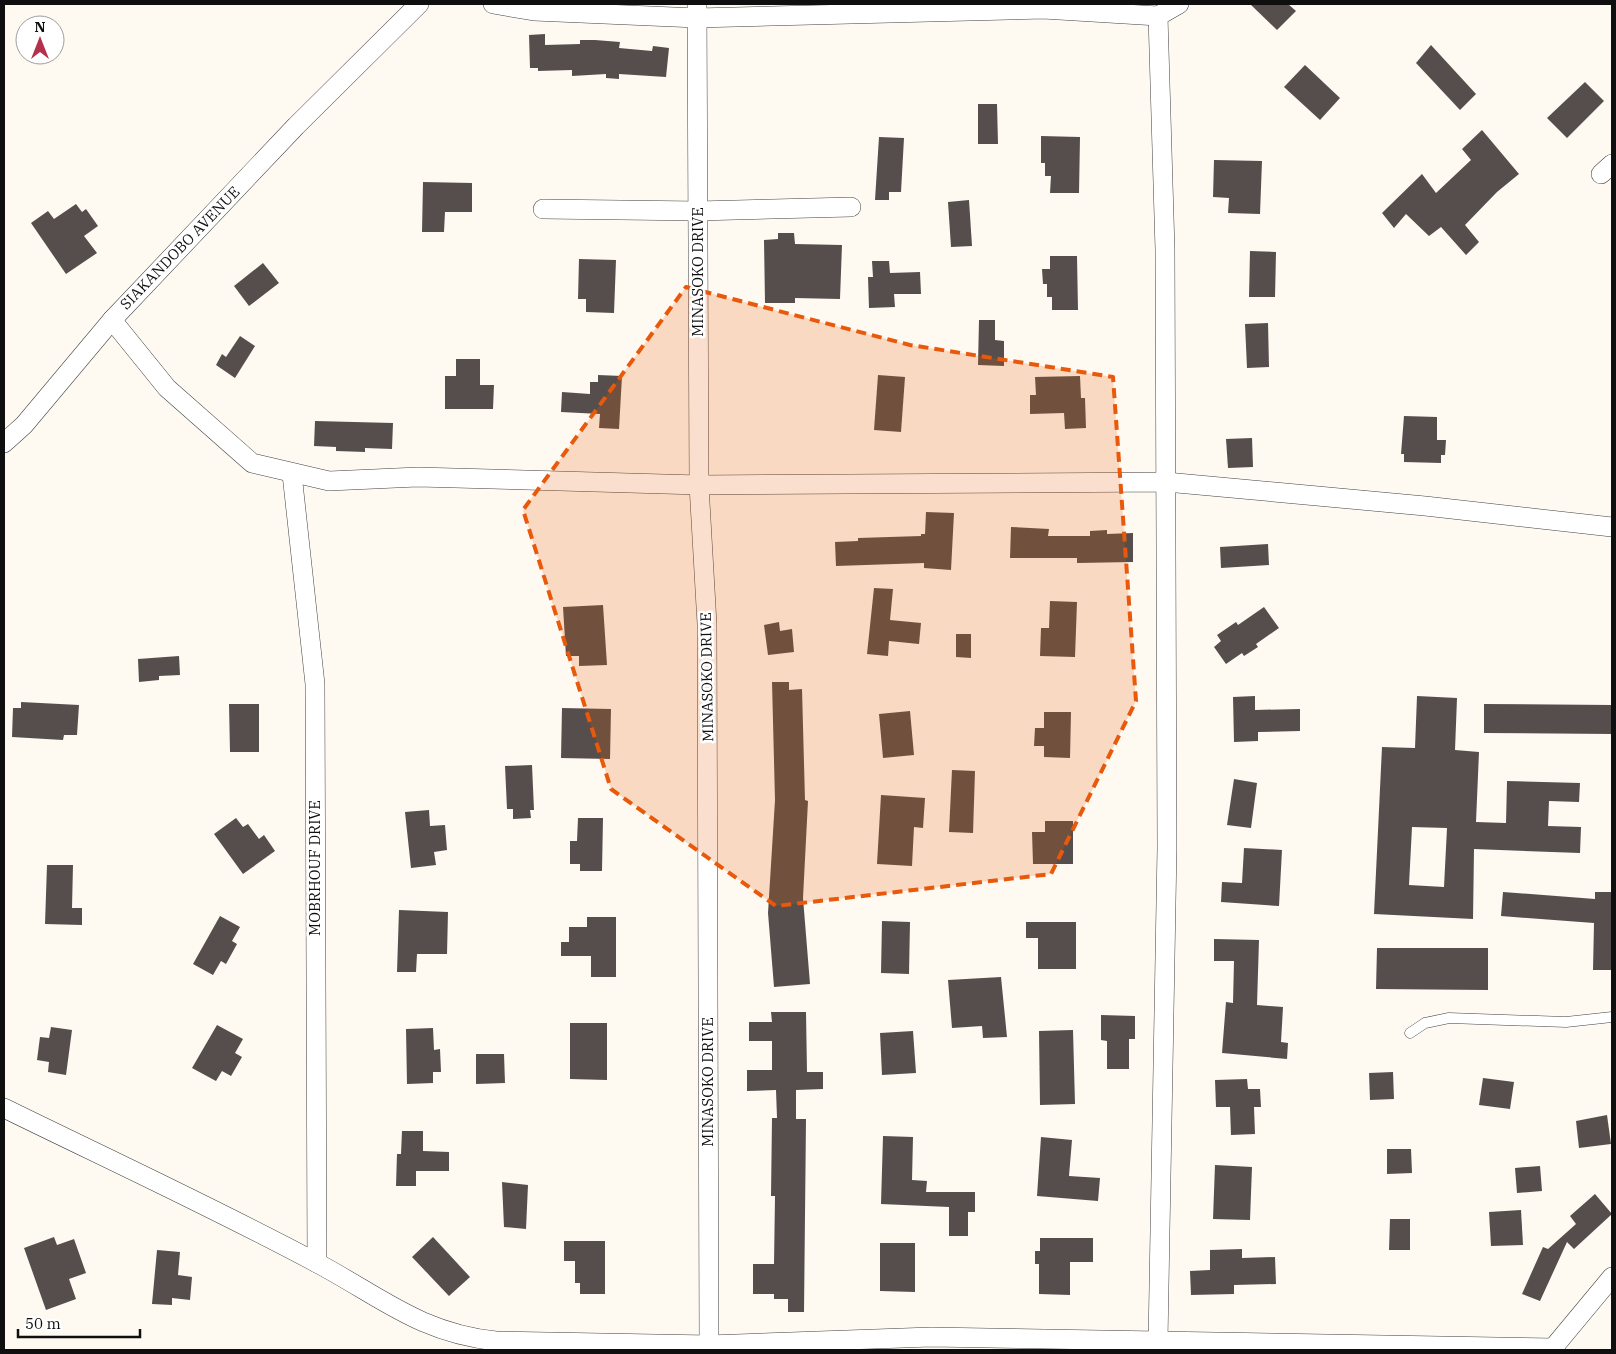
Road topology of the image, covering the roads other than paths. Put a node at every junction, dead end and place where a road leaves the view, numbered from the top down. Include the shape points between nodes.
1 (419, 4) edge
2 (493, 4) edge
3 (1179, 4) edge
4 (1043, 6) edge
5 (697, 11) edge
6 (1158, 16) junction
7 (851, 207) dead end
8 (543, 209) dead end
9 (698, 211) junction
10 (112, 320) junction
11 (4, 443) edge
12 (292, 474) junction
13 (1166, 482) junction
14 (699, 485) junction
15 (1612, 527) edge
16 (1612, 1017) edge
17 (1410, 1033) dead end
18 (4, 1108) edge
19 (317, 1263) junction
20 (1612, 1277) edge
21 (1158, 1341) junction
22 (709, 1348) edge
23 (1518, 1349) edge
24 (1554, 1349) edge

1 - 10 street, SIAKANDOBO AVENUE via 296,126
2 - 5 street via 534,11
3 - 6 street
4 - 5 street
4 - 6 street
5 - 9 street, MINASOKO DRIVE
6 - 13 street via 1165,250
7 - 9 street
8 - 9 street
9 - 14 street, MINASOKO DRIVE
10 - 11 street via 24,425
10 - 12 street, SIAKANDOBO AVENUE via 167,388 235,450 252,463
12 - 14 street, SIAKANDOBO AVENUE via 328,481 418,476
12 - 19 street, MOBRHOUF DRIVE via 315,684
13 - 14 street, SIAKANDOBO AVENUE
13 - 15 street, SIAKANDOBO AVENUE
13 - 21 street via 1167,848
14 - 22 street, MINASOKO DRIVE via 708,624
16 - 17 lane via 1566,1022 1449,1018 1425,1023
18 - 19 street
19 - 22 street via 410,1318 470,1338
20 - 24 street
21 - 22 street via 931,1337
21 - 23 street
23 - 24 street

